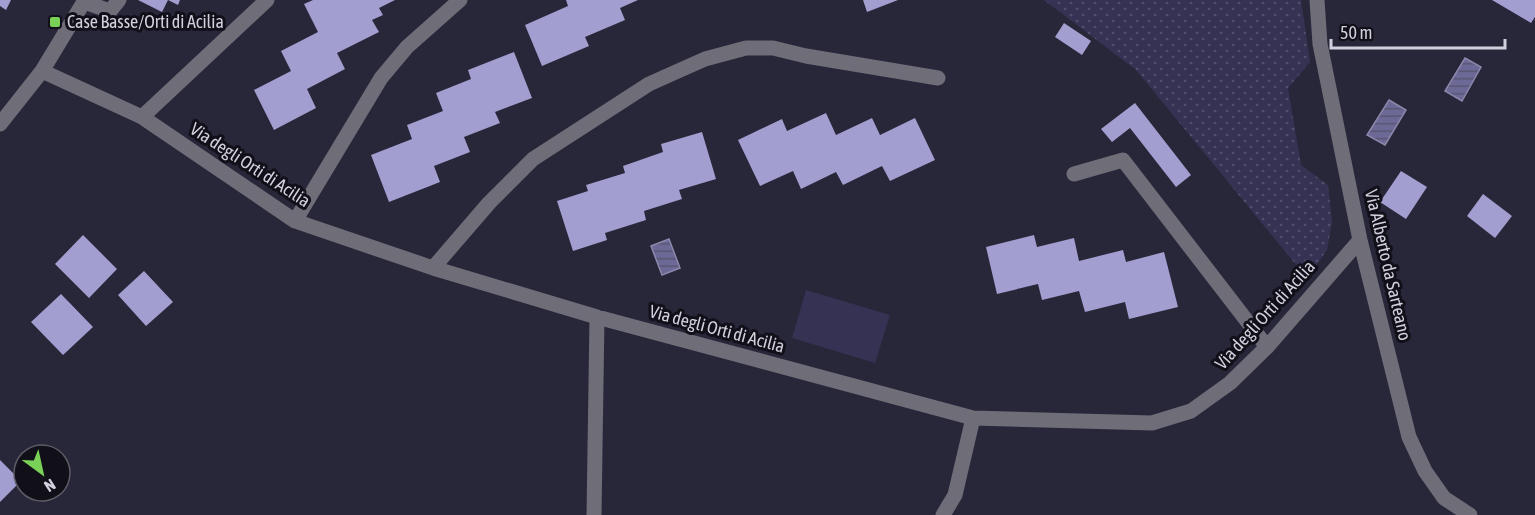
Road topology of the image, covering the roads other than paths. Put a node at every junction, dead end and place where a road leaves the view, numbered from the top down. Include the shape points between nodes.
1 (119, 0) edge
2 (267, 0) edge
3 (460, 0) edge
4 (1317, 0) edge
5 (84, 1) edge
6 (42, 71) junction
7 (938, 78) dead end
8 (142, 117) junction
9 (0, 124) edge
10 (1074, 174) dead end
11 (295, 221) junction
12 (1360, 240) junction
13 (433, 268) junction
14 (597, 317) junction
15 (1267, 347) junction
16 (973, 418) junction
17 (594, 515) edge
18 (943, 515) edge
19 (1470, 515) edge

1 - 5 street via 110,11
2 - 8 street
3 - 11 street via 407,47 381,78
4 - 12 street, Via Alberto da Sarteano via 1320,44
5 - 6 street
6 - 8 street, Via degli Orti di Acilia
6 - 9 street
7 - 13 street via 773,48 746,48 705,59 649,84 533,159
8 - 11 street, Via degli Orti di Acilia
10 - 15 street via 1123,160
11 - 13 street, Via degli Orti di Acilia
12 - 15 street, Via degli Orti di Acilia
12 - 19 street, Via Alberto da Sarteano via 1409,437 1425,471 1444,498
13 - 14 street, Via degli Orti di Acilia
14 - 16 street, Via degli Orti di Acilia
14 - 17 street
15 - 16 street, Via degli Orti di Acilia via 1230,383 1191,411 1152,423
16 - 18 street via 955,495

